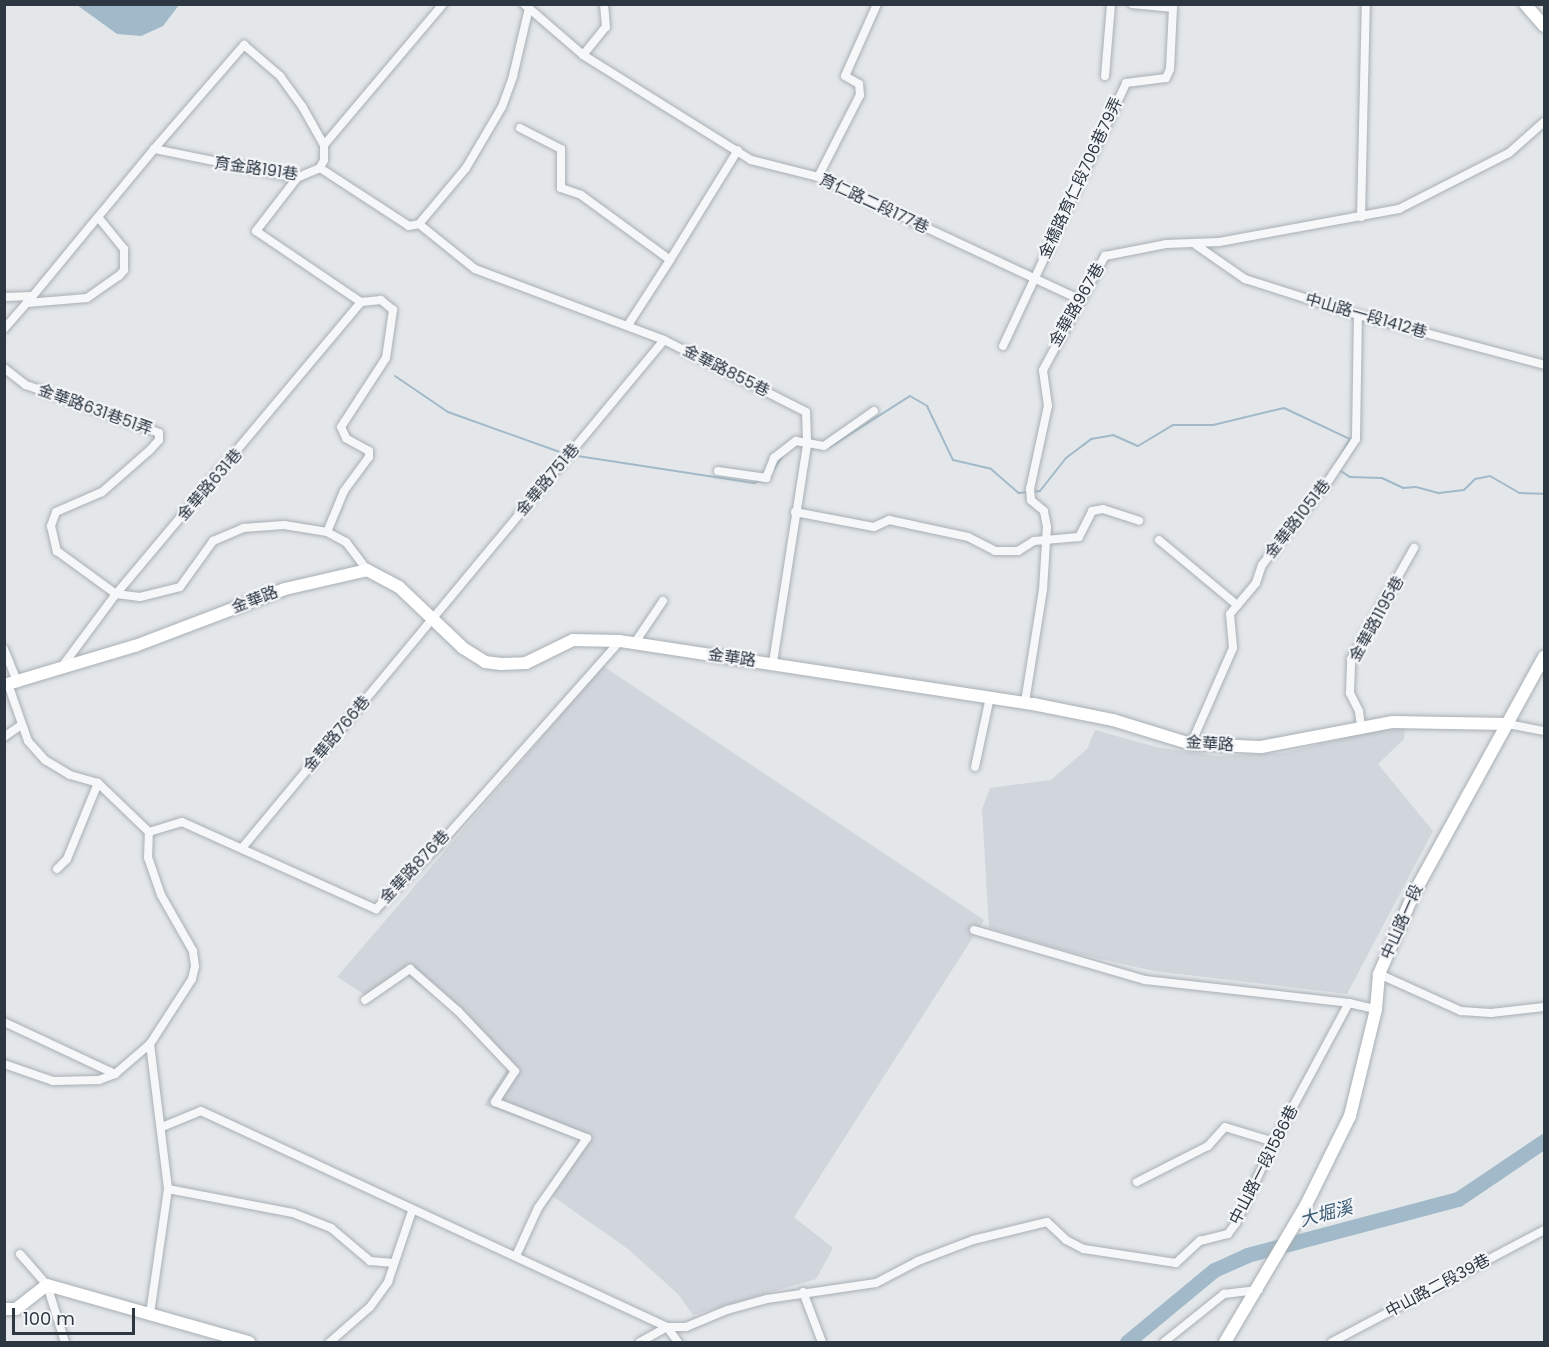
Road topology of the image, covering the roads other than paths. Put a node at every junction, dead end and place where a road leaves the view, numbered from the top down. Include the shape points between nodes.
1 (443, 4) edge
2 (604, 4) edge
3 (877, 4) edge
4 (1111, 4) edge
5 (1132, 4) edge
6 (1366, 4) edge
7 (1525, 4) edge
8 (526, 6) edge
9 (1545, 26) edge
10 (583, 55) junction
11 (1105, 76) dead end
12 (1545, 122) edge
13 (520, 128) dead end
14 (324, 145) junction
15 (154, 149) junction
16 (738, 150) junction
17 (320, 168) junction
18 (297, 177) junction
19 (818, 177) junction
20 (98, 217) junction
21 (1361, 217) junction
22 (419, 224) junction
23 (1196, 245) junction
24 (670, 260) junction
25 (1034, 279) junction
26 (32, 296) junction
27 (4, 297) edge
28 (1080, 300) junction
29 (361, 302) junction
30 (27, 303) junction
31 (1358, 315) junction
32 (628, 325) junction
33 (4, 329) edge
34 (664, 340) junction
35 (1003, 346) dead end
36 (1545, 365) edge
37 (4, 368) edge
38 (874, 411) dead end
39 (806, 446) junction
40 (718, 471) dead end
41 (795, 512) junction
42 (1139, 521) dead end
43 (327, 532) junction
44 (1045, 539) junction
45 (1159, 540) dead end
46 (1414, 548) dead end
47 (367, 570) junction
48 (116, 594) junction
49 (663, 601) dead end
50 (1237, 605) junction
51 (432, 620) junction
52 (620, 641) junction
53 (634, 644) junction
54 (4, 649) edge
55 (1545, 657) edge
56 (773, 663) junction
57 (60, 669) junction
58 (10, 684) edge
59 (990, 697) junction
60 (1025, 702) junction
61 (1508, 724) junction
62 (21, 725) junction
63 (1361, 726) junction
64 (1545, 731) edge
65 (4, 738) edge
66 (1191, 744) junction
67 (975, 767) dead end
68 (98, 783) junction
69 (149, 832) junction
70 (242, 848) junction
71 (57, 869) dead end
72 (974, 930) dead end
73 (1379, 974) junction
74 (365, 1000) dead end
75 (1349, 1003) junction
76 (1545, 1007) edge
77 (1376, 1009) junction
78 (4, 1022) edge
79 (150, 1044) junction
80 (4, 1064) edge
81 (115, 1074) junction
82 (162, 1128) junction
83 (1274, 1142) junction
84 (1137, 1182) dead end
85 (168, 1189) junction
86 (412, 1210) junction
87 (1545, 1230) edge
88 (20, 1254) dead end
89 (516, 1256) junction
90 (394, 1263) junction
91 (47, 1285) junction
92 (1259, 1290) junction
93 (803, 1292) junction
94 (4, 1309) edge
95 (150, 1314) junction
96 (667, 1327) junction
97 (65, 1342) edge
98 (249, 1342) edge
99 (330, 1342) edge
100 (640, 1342) edge
101 (678, 1342) edge
102 (822, 1342) edge
103 (1164, 1342) edge
104 (1225, 1342) edge
105 (1332, 1342) edge

1 - 14 street
2 - 10 street via 606,27
3 - 19 street via 845,76 859,84 860,95
4 - 11 street
5 - 25 street, 金橋路育仁段706巷79弄 via 1173,9 1170,69 1166,78 1126,83
6 - 21 street
7 - 9 street
8 - 10 street, 育仁路二段177巷
8 - 22 street via 502,107 466,168
10 - 16 street, 育仁路二段177巷
12 - 21 street, 金華路967巷 via 1509,153 1464,179 1399,209
13 - 24 street via 561,149 561,188 582,195
14 - 15 street via 280,76 244,45
14 - 17 street, 育金路191巷
15 - 18 street, 育金路191巷
15 - 20 street
16 - 19 street, 育仁路二段177巷 via 751,160
16 - 24 street
17 - 18 street, 育金路191巷
17 - 22 street via 409,226
18 - 29 street via 256,231
19 - 25 street, 育仁路二段177巷
20 - 26 street
20 - 30 street via 124,249 125,262 119,276 87,298
21 - 23 street, 金華路967巷
22 - 32 street, 金華路855巷 via 475,269
23 - 28 street, 金華路967巷 via 1166,244 1105,256
23 - 31 street, 中山路一段1412巷 via 1245,279
24 - 32 street
25 - 28 street, 育仁路二段177巷
25 - 35 street, 金橋路育仁段706巷79弄
26 - 27 street
26 - 30 street
28 - 44 street, 金華路967巷 via 1043,370 1048,406 1030,489 1031,500 1044,511
29 - 43 street via 381,300 393,310 386,358 341,427 346,438 369,451 369,457 344,491
29 - 48 street, 金華路631巷
30 - 33 street
31 - 36 street, 中山路一段1412巷
31 - 50 street, 金華路1051巷 via 1356,439
32 - 34 street, 金華路855巷
34 - 39 street, 金華路855巷 via 806,412
34 - 51 street, 金華路751巷
37 - 48 street, 金華路631巷51弄 via 26,385 159,433 159,440 150,450 110,485 85,502 56,512 51,526 57,551
38 - 39 street via 824,446
39 - 40 street via 796,441 774,458 766,478
39 - 41 street, 金華路855巷
41 - 44 street via 873,527 889,520 968,537 995,551 1018,550
41 - 56 street, 金華路855巷
42 - 44 street via 1103,509 1092,511 1079,537
43 - 47 street via 346,542
43 - 48 street via 284,525 243,528 213,541 180,586 140,597
44 - 60 street, 金華路967巷 via 1042,590
45 - 50 street
46 - 63 street, 金華路1195巷 via 1351,659 1350,693
47 - 51 street, 金華路 via 399,587
47 - 57 street, 金華路 via 285,589 135,646
48 - 57 street, 金華路631巷
49 - 53 street
50 - 66 street, 金華路1051巷 via 1228,623 1233,648
51 - 52 street, 金華路 via 463,648 485,662 501,664 526,663 573,640
51 - 70 street, 金華路766巷
52 - 53 street, 金華路
52 - 70 street, 金華路876巷 via 438,846 376,909
53 - 56 street, 金華路
54 - 58 street
55 - 61 street, 中山路一段
56 - 59 street, 金華路
57 - 58 street, 金華路
58 - 62 street
59 - 60 street, 金華路
59 - 67 street
60 - 66 street, 金華路 via 1113,720
61 - 63 street, 金華路 via 1392,722
61 - 64 street
61 - 73 street, 中山路一段 via 1413,895
62 - 65 street
62 - 68 street via 45,760 70,775
63 - 66 street, 金華路 via 1261,747
68 - 69 street
68 - 71 street via 67,859
69 - 70 street, 金華路876巷 via 182,822
69 - 79 street via 148,858 161,896 194,951 195,966 192,979
72 - 75 street via 1145,980
73 - 76 street via 1461,1011 1491,1013
73 - 77 street, 中山路一段
74 - 89 street via 410,969 458,1011 515,1071 495,1102 587,1138 538,1208
75 - 77 street
75 - 83 street, 中山路一段1586巷
77 - 92 street, 中山路一段 via 1350,1116
78 - 81 street
79 - 81 street
79 - 82 street
80 - 81 street via 53,1081 99,1080
82 - 85 street
82 - 86 street via 201,1111
83 - 84 street via 1225,1127 1208,1146
83 - 93 street, 中山路一段1586巷 via 1228,1234 1200,1241 1176,1263 1084,1249 1066,1240 1047,1222 973,1240 918,1261 876,1283
85 - 90 street via 293,1213 331,1228 370,1261
85 - 95 street
86 - 89 street
86 - 90 street
87 - 105 street, 中山路二段39巷
88 - 91 street
89 - 96 street
90 - 99 street via 388,1282 370,1307
91 - 94 street via 16,1309
91 - 95 street
91 - 97 street
92 - 103 street via 1217,1298
92 - 104 street, 中山路一段
93 - 96 street via 727,1310 686,1327
93 - 102 street
95 - 98 street
96 - 100 street
96 - 101 street

